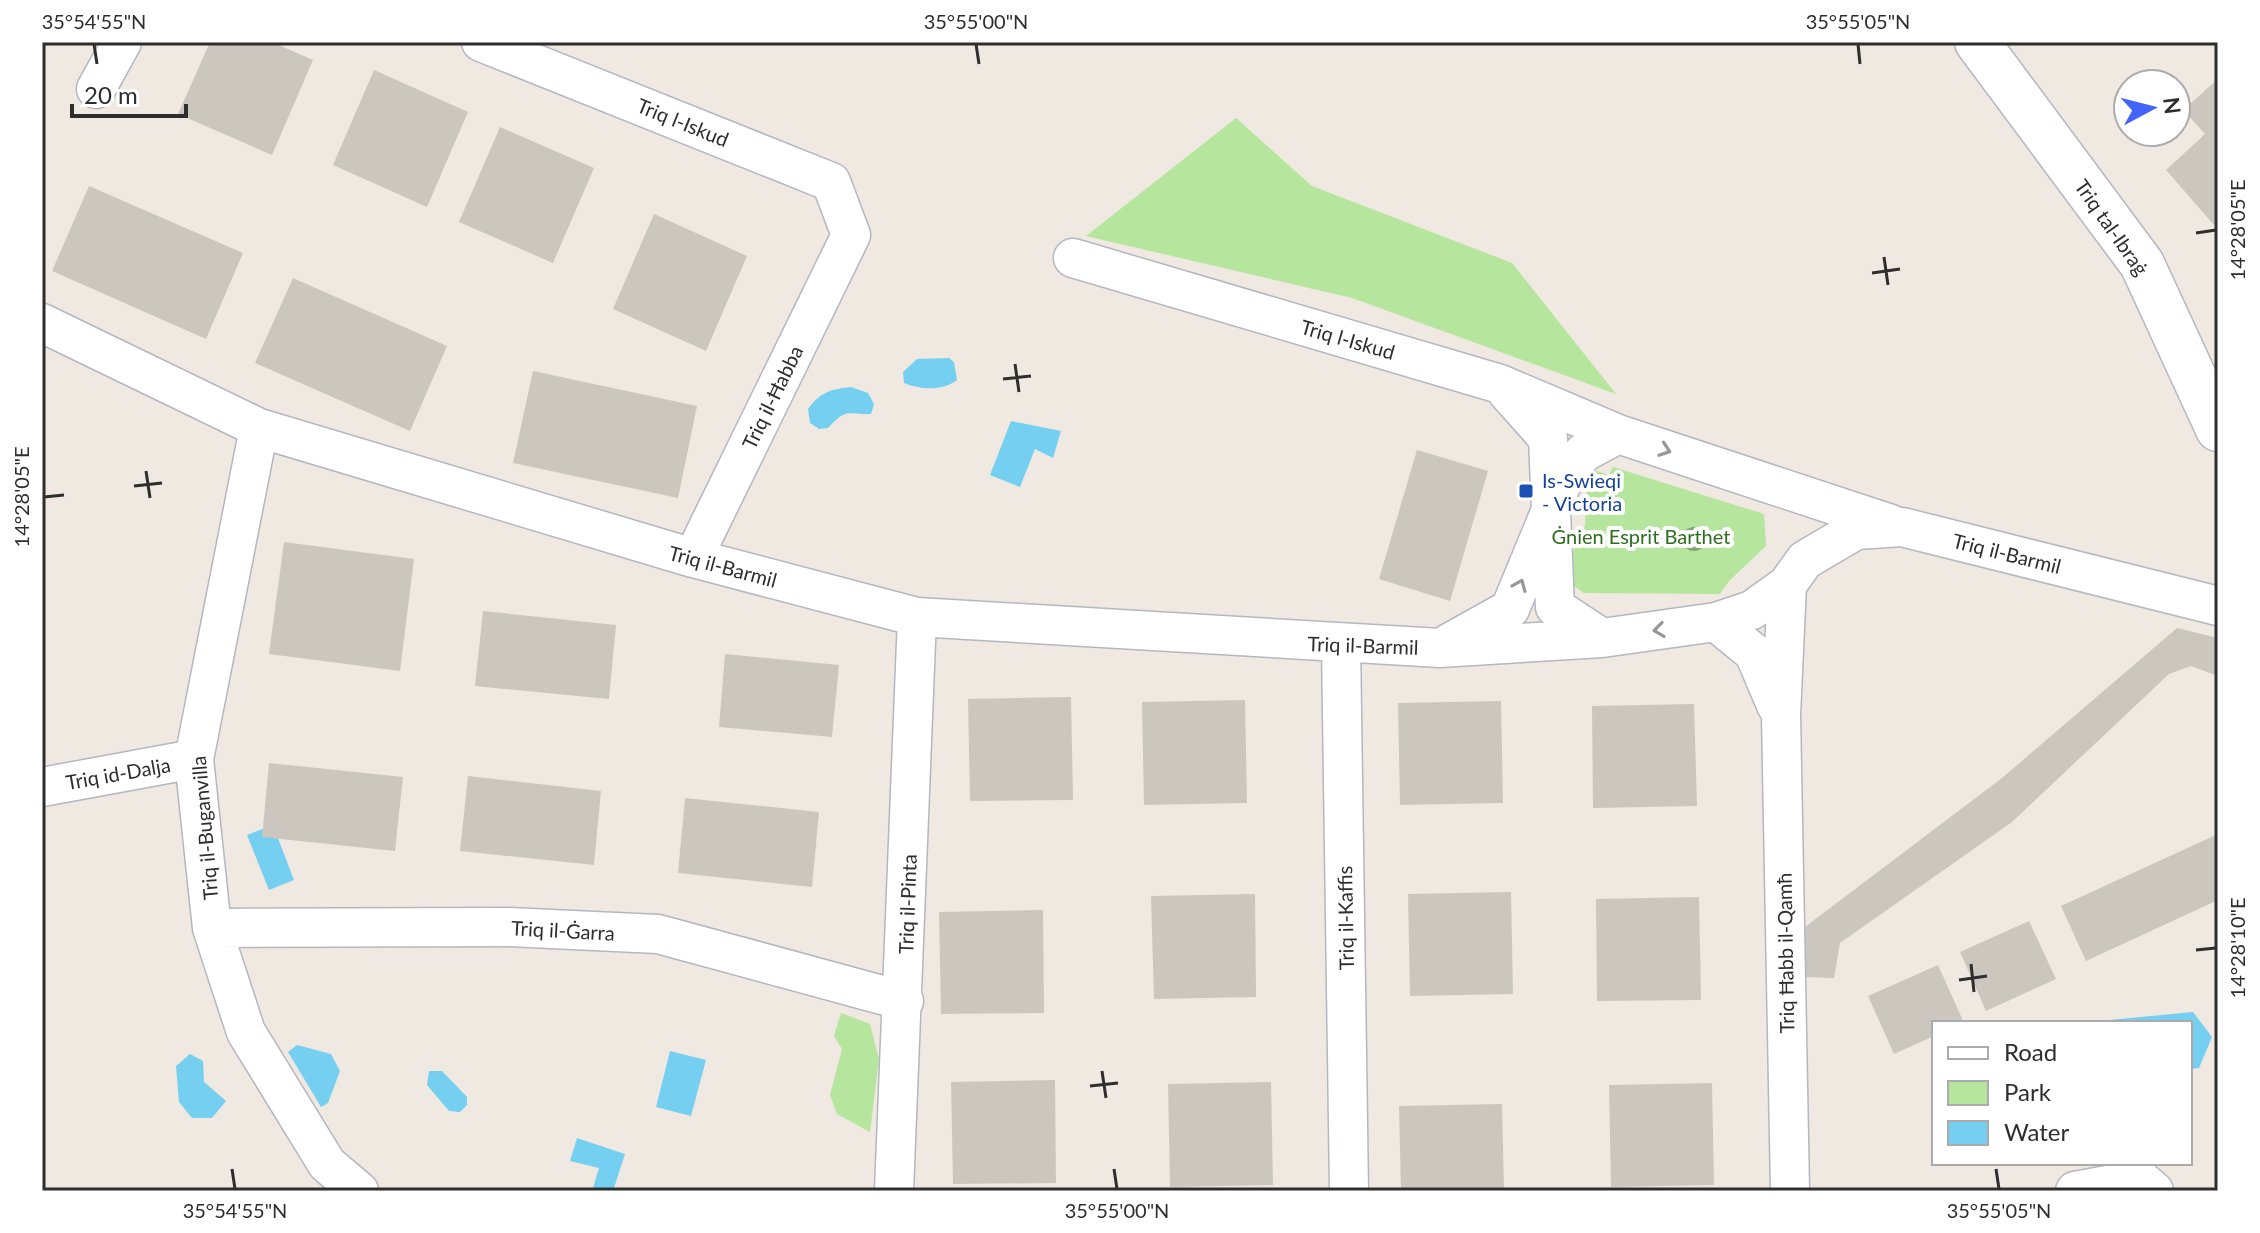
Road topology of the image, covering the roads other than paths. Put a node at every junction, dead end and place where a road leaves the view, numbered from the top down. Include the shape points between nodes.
1 (122, 42) edge
2 (481, 42) edge
3 (1977, 42) edge
4 (96, 89) dead end
5 (851, 235) joint
6 (1073, 258) dead end
7 (42, 323) edge
8 (1500, 384) junction
9 (259, 428) junction
10 (2218, 429) edge
11 (1618, 434) junction
12 (1778, 489) junction
13 (1549, 517) junction
14 (1902, 527) junction
15 (693, 558) junction
16 (1796, 572) junction
17 (2218, 606) edge
18 (917, 617) junction
19 (1716, 622) junction
20 (1602, 638) junction
21 (1341, 644) junction
22 (1440, 648) junction
23 (1781, 715) junction
24 (194, 759) junction
25 (42, 787) edge
26 (212, 928) junction
27 (904, 1001) junction
28 (359, 1191) edge
29 (894, 1191) edge
30 (1349, 1191) edge
31 (1790, 1191) edge
32 (2075, 1191) edge
33 (2154, 1191) edge

1 - 4 street
2 - 5 street, Triq l-Iskud via 831,182
3 - 10 main road, Triq tal-Ibraġ via 2142,264
5 - 15 street, Triq il-Ħabba
6 - 8 street, Triq l-Iskud
7 - 9 street, Triq il-Barmil
8 - 11 street, Triq l-Iskud
8 - 13 street, Triq il-Barmil via 1548,438
9 - 15 street, Triq il-Barmil
9 - 24 street, Triq il-Buganvilla
11 -> 12 street, Triq l-Iskud
11 - 13 street via 1583,453 1565,476
12 - 14 street, Triq l-Iskud
12 - 16 street via 1808,531
13 - 20 street via 1555,607
22 -> 13 street, Triq il-Barmil via 1510,609
14 - 16 street, Triq il-Barmil via 1856,530
14 - 17 street, Triq il-Barmil
15 - 18 street, Triq il-Barmil
16 - 19 street, Triq il-Barmil via 1752,610
16 - 23 street, Triq Ħabb il-Qamħ
18 - 21 street, Triq il-Barmil
18 - 27 street, Triq il-Pinta
19 -> 20 street, Triq il-Barmil
19 - 23 street, Triq Ħabb il-Qamħ via 1754,653
20 - 22 street, Triq il-Barmil
21 - 22 street, Triq il-Barmil
21 - 30 street, Triq il-Kaffis
23 - 31 street, Triq Ħabb il-Qamħ
24 - 25 street, Triq id-Dalja
24 - 26 street, Triq il-Buganvilla
26 - 27 street, Triq il-Ġarra via 509,927 658,934
26 - 28 street, Triq il-Buganvilla via 246,1032 327,1164
27 - 29 street, Triq il-Pinta
32 - 33 street via 2140,1179

